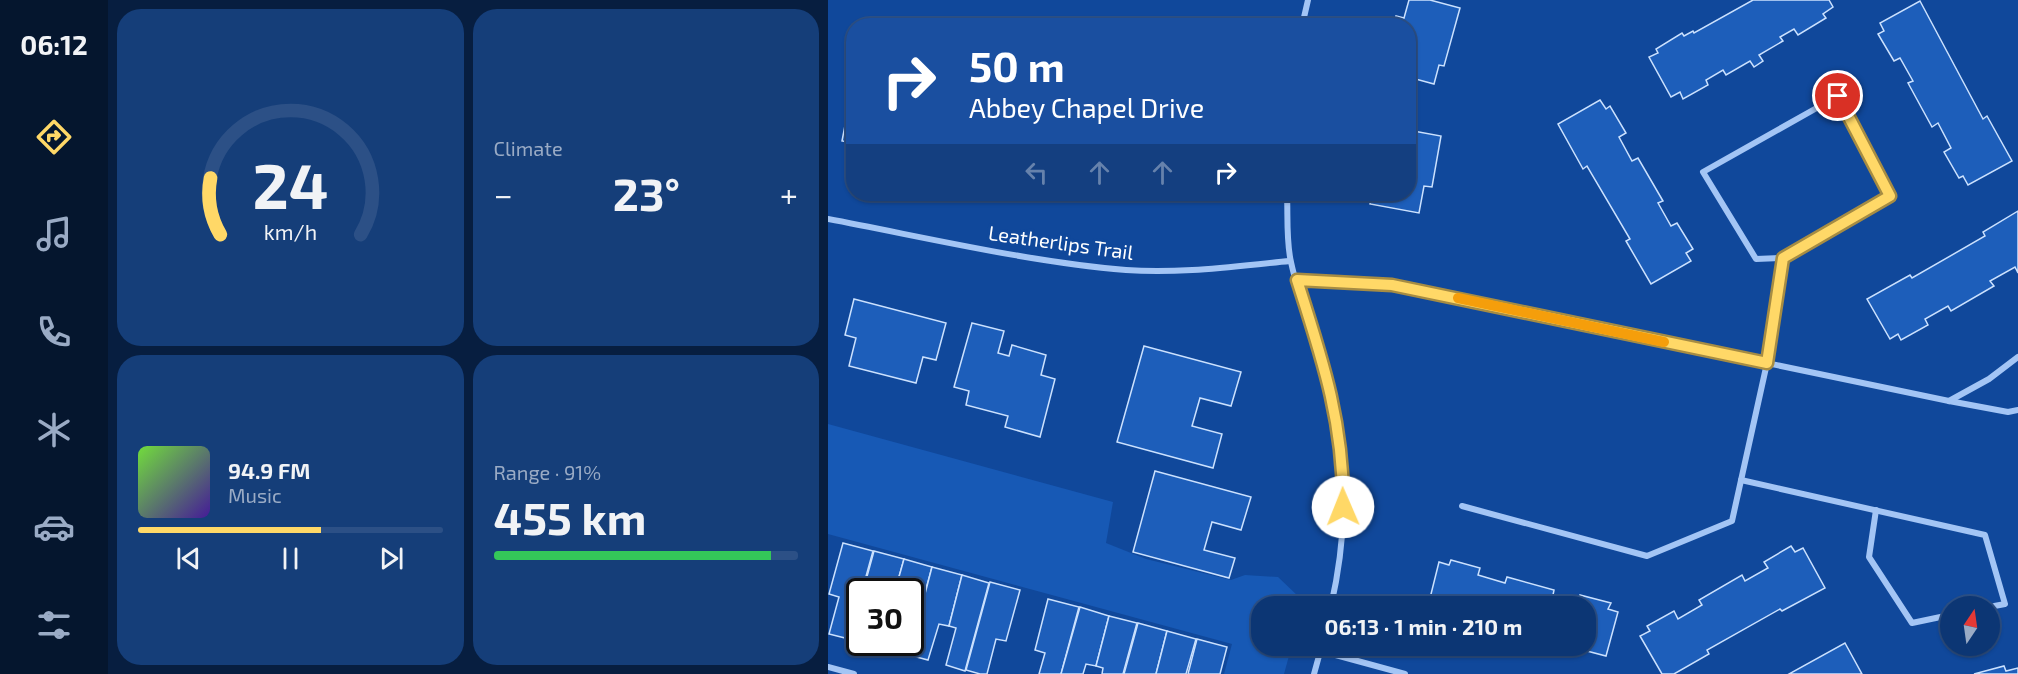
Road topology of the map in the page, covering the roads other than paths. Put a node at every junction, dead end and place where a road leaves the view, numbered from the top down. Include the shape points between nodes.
1 (1308, 0) edge
2 (1304, 18) edge
3 (1287, 201) edge
4 (828, 219) edge
5 (1783, 258) junction
6 (1290, 261) junction
7 (1297, 280) junction
8 (2018, 357) edge
9 (1767, 363) junction
10 (1949, 401) junction
11 (2018, 410) edge
12 (1741, 480) junction
13 (1462, 506) dead end
14 (1876, 510) junction
15 (1333, 596) edge
16 (2000, 604) edge
17 (1940, 617) edge
18 (1319, 656) edge
19 (1347, 656) edge
20 (828, 667) edge
21 (854, 674) edge
22 (1314, 674) edge
23 (1405, 674) edge

1 - 2 street
3 - 6 street
4 - 6 street, Leatherlips Trail via 1127,270 1185,272
5 - 5 street via 1756,259 1703,172 1838,96 1890,196
5 - 9 street
6 - 7 street
7 - 9 street via 1392,285
7 - 15 street via 1331,390 1339,435 1343,527
8 - 10 street
9 - 10 street
9 - 12 street
10 - 11 street via 2008,412
12 - 13 street via 1732,521 1647,556
12 - 14 street
14 - 16 street via 1985,535 2005,603
14 - 17 street via 1869,557 1912,623
18 - 22 street
19 - 23 street
20 - 21 street

